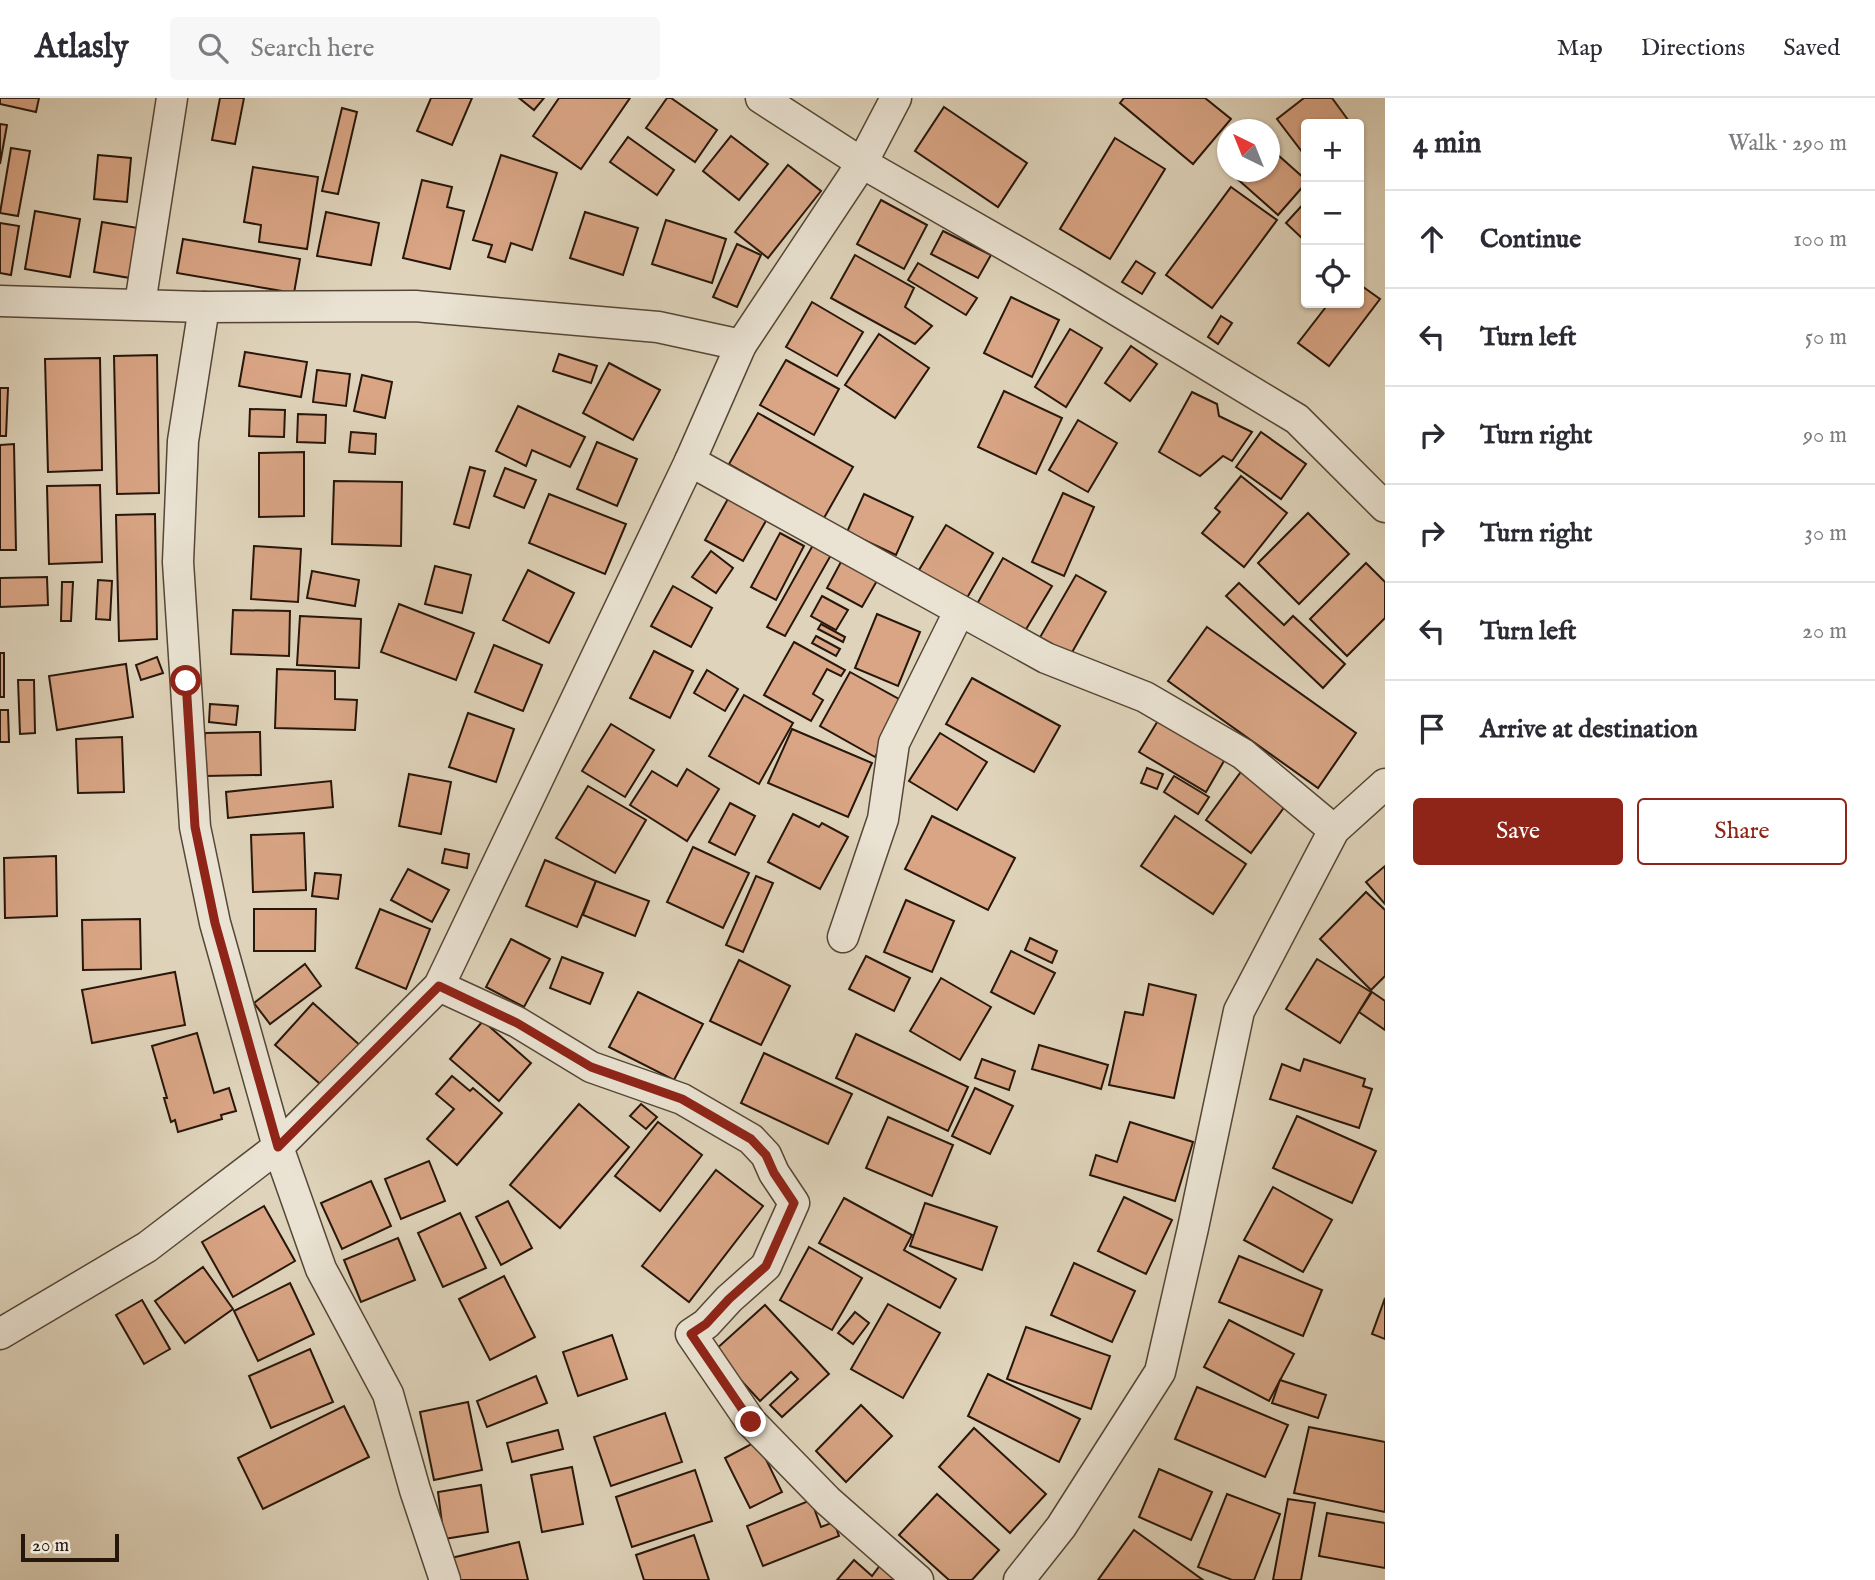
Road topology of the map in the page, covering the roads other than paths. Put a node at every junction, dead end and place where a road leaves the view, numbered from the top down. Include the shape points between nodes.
1 (172, 98) edge
2 (761, 98) edge
3 (896, 98) edge
4 (862, 163) junction
5 (0, 301) edge
6 (140, 304) junction
7 (204, 307) junction
8 (741, 345) junction
9 (690, 461) junction
10 (1385, 508) edge
11 (960, 612) junction
12 (1385, 784) edge
13 (1334, 830) junction
14 (843, 937) dead end
15 (439, 986) junction
16 (278, 1147) junction
17 (0, 1334) edge
18 (444, 1580) edge
19 (918, 1580) edge
20 (1019, 1580) edge

1 - 6 street
2 - 4 street
3 - 4 street
4 - 8 street
4 - 10 street via 1297,419
5 - 6 street
6 - 7 street
7 - 8 street via 415,306 658,327
7 - 16 street via 183,441 178,562 195,827 215,923
8 - 9 street
9 - 11 street
9 - 15 street
11 - 13 street via 1046,658 1145,697 1243,754
11 - 14 street via 894,743 883,819
12 - 13 street
13 - 20 street via 1239,1011 1160,1372 1061,1527
15 - 16 street
15 - 19 street via 517,1023 591,1067 682,1099 751,1139 766,1155 794,1203 766,1266 691,1334 751,1422 828,1501
16 - 17 street via 147,1247
16 - 18 street via 321,1269 388,1394

